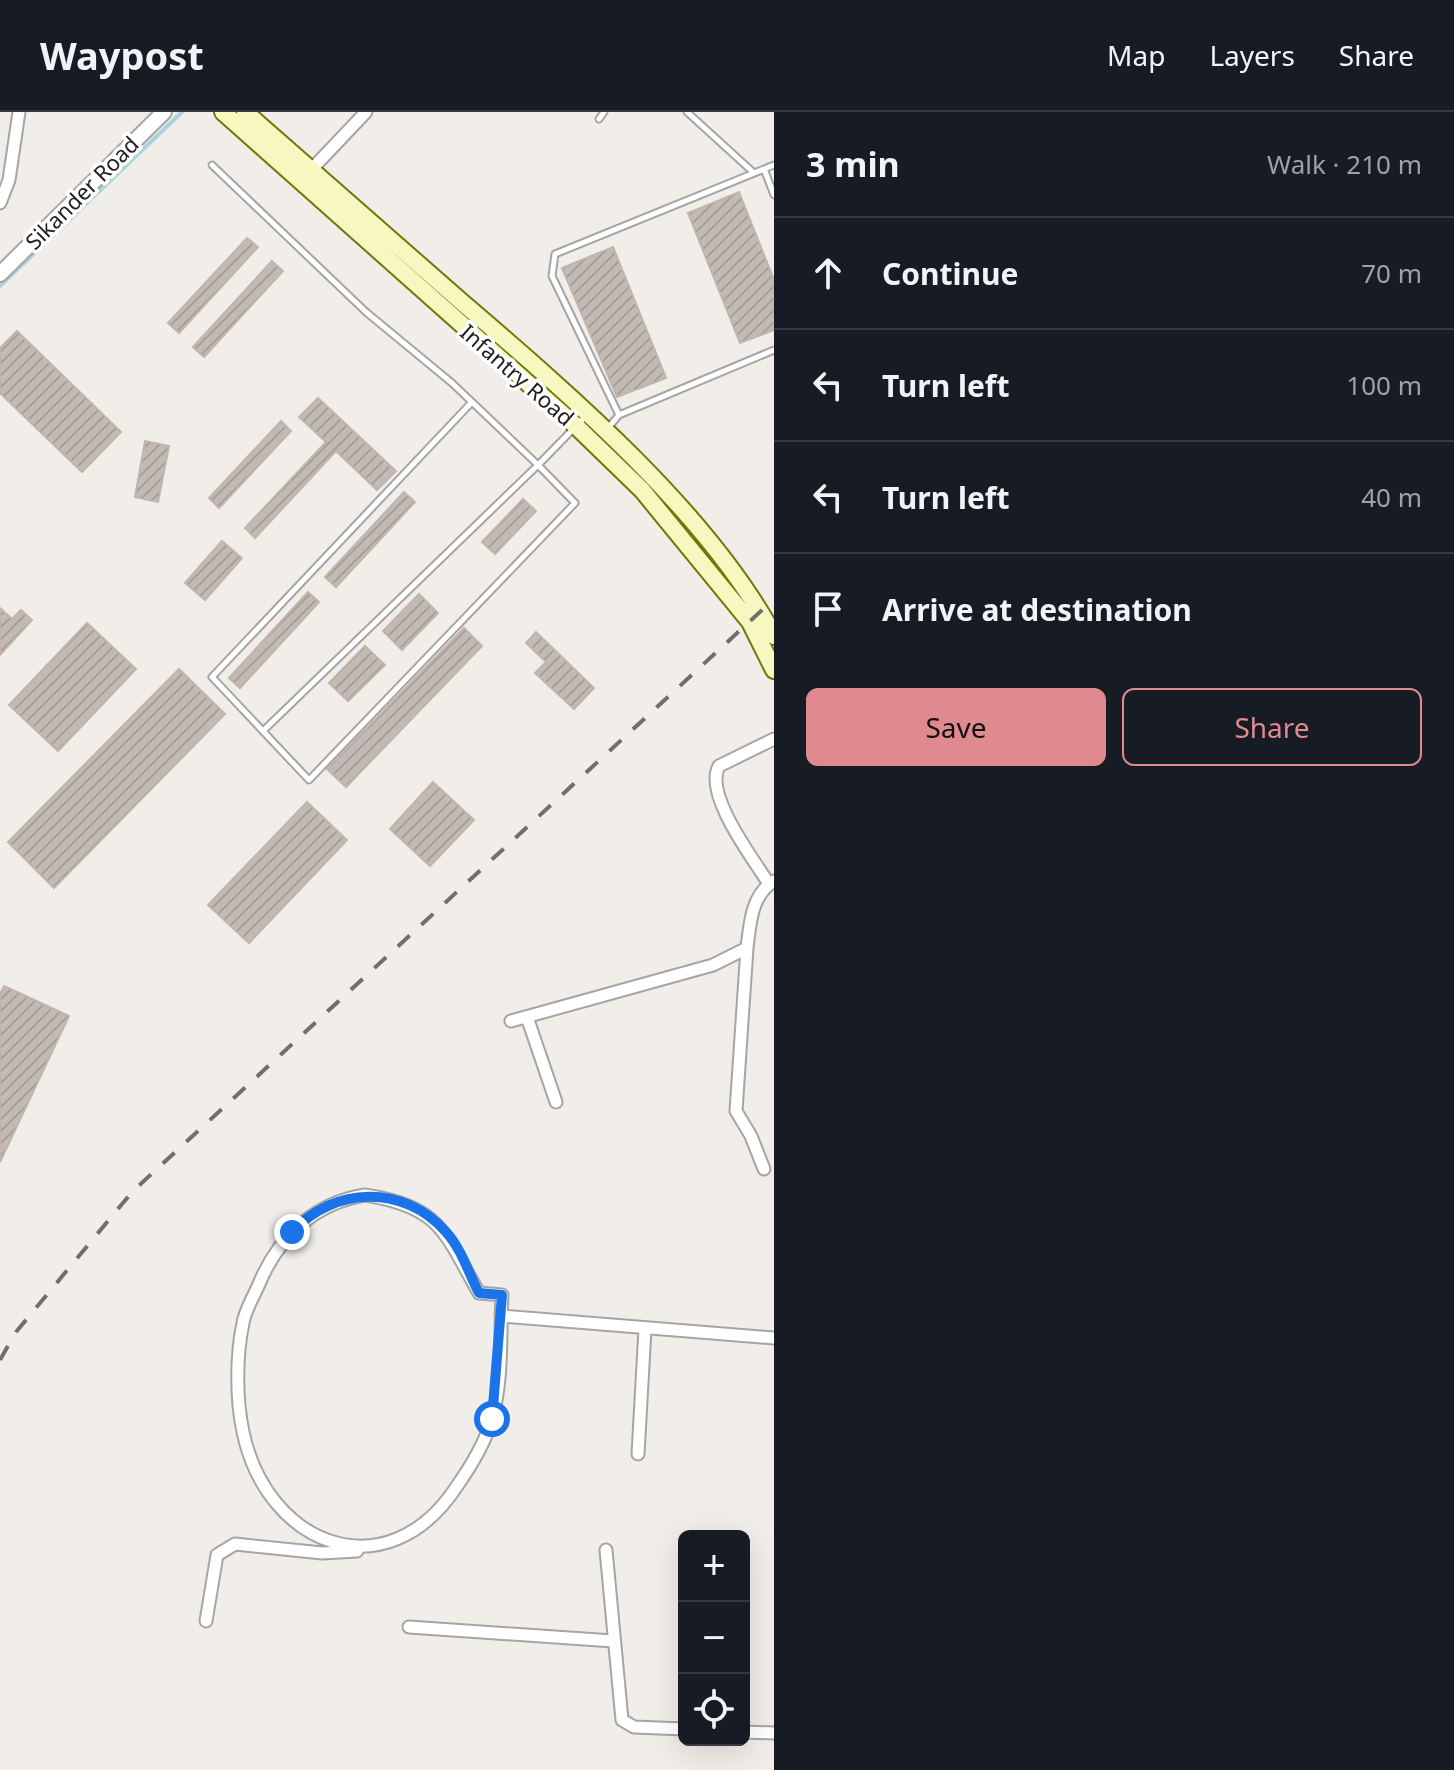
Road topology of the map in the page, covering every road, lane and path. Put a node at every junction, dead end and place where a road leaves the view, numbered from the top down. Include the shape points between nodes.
1 (19, 112) edge
2 (164, 112) edge
3 (223, 112) edge
4 (245, 112) edge
5 (366, 112) edge
6 (604, 112) edge
7 (687, 112) edge
8 (599, 119) dead end
9 (255, 131) junction
10 (212, 165) dead end
11 (774, 165) edge
12 (764, 169) junction
13 (311, 170) junction
14 (754, 173) junction
15 (774, 195) edge
16 (0, 203) edge
17 (0, 274) edge
18 (774, 350) edge
19 (472, 402) junction
20 (619, 415) junction
21 (582, 420) junction
22 (605, 431) junction
23 (595, 445) junction
24 (538, 465) junction
25 (774, 636) edge
26 (774, 670) edge
27 (263, 731) junction
28 (774, 739) edge
29 (771, 882) edge
30 (747, 948) junction
31 (527, 1017) junction
32 (511, 1021) dead end
33 (556, 1102) dead end
34 (764, 1169) dead end
35 (501, 1316) junction
36 (645, 1329) junction
37 (774, 1338) edge
38 (638, 1454) dead end
39 (375, 1545) junction
40 (606, 1550) dead end
41 (206, 1621) dead end
42 (409, 1627) dead end
43 (613, 1641) junction
44 (678, 1729) edge
45 (750, 1732) edge
46 (774, 1733) edge

1 - 16 street via 9,180
2 - 17 street, Sikander Road
3 - 9 main road, Infantry Road
4 - 9 main road, Infantry Road
5 - 13 street
6 - 8 lane
7 - 14 lane
9 - 13 main road, Infantry Road
9 - 21 main road, Infantry Road
10 - 19 lane via 366,312
11 - 12 lane
12 - 14 lane
12 - 15 lane
13 - 21 main road, Infantry Road
14 - 20 lane via 555,254 552,276
18 - 20 lane
19 - 24 lane
19 - 27 lane via 212,677
20 - 22 lane
21 - 22 main road, Infantry Road
21 - 23 main road, Infantry Road
21 - 24 lane
22 - 23 lane
22 - 25 main road, Infantry Road via 727,566
23 - 26 main road, Infantry Road via 642,490 750,622
24 - 27 lane
24 - 27 lane via 575,503 309,780
28 - 29 street via 729,760 716,772 722,806
29 - 30 street via 755,902
30 - 31 street via 713,965
30 - 34 street via 736,1111
31 - 32 street
31 - 33 street
35 - 36 street
35 - 39 street via 495,1404 472,1464 430,1521 411,1534
35 - 39 street via 502,1295 479,1293 448,1234 401,1201 365,1195 326,1206 307,1216 264,1270 243,1322 239,1378 243,1433 252,1459 275,1503 302,1528 337,1544
36 - 37 street
36 - 38 street
39 - 41 street via 322,1553 235,1544 224,1548 217,1555
40 - 43 street
42 - 43 street
43 - 44 street via 622,1720 634,1727
45 - 46 street

